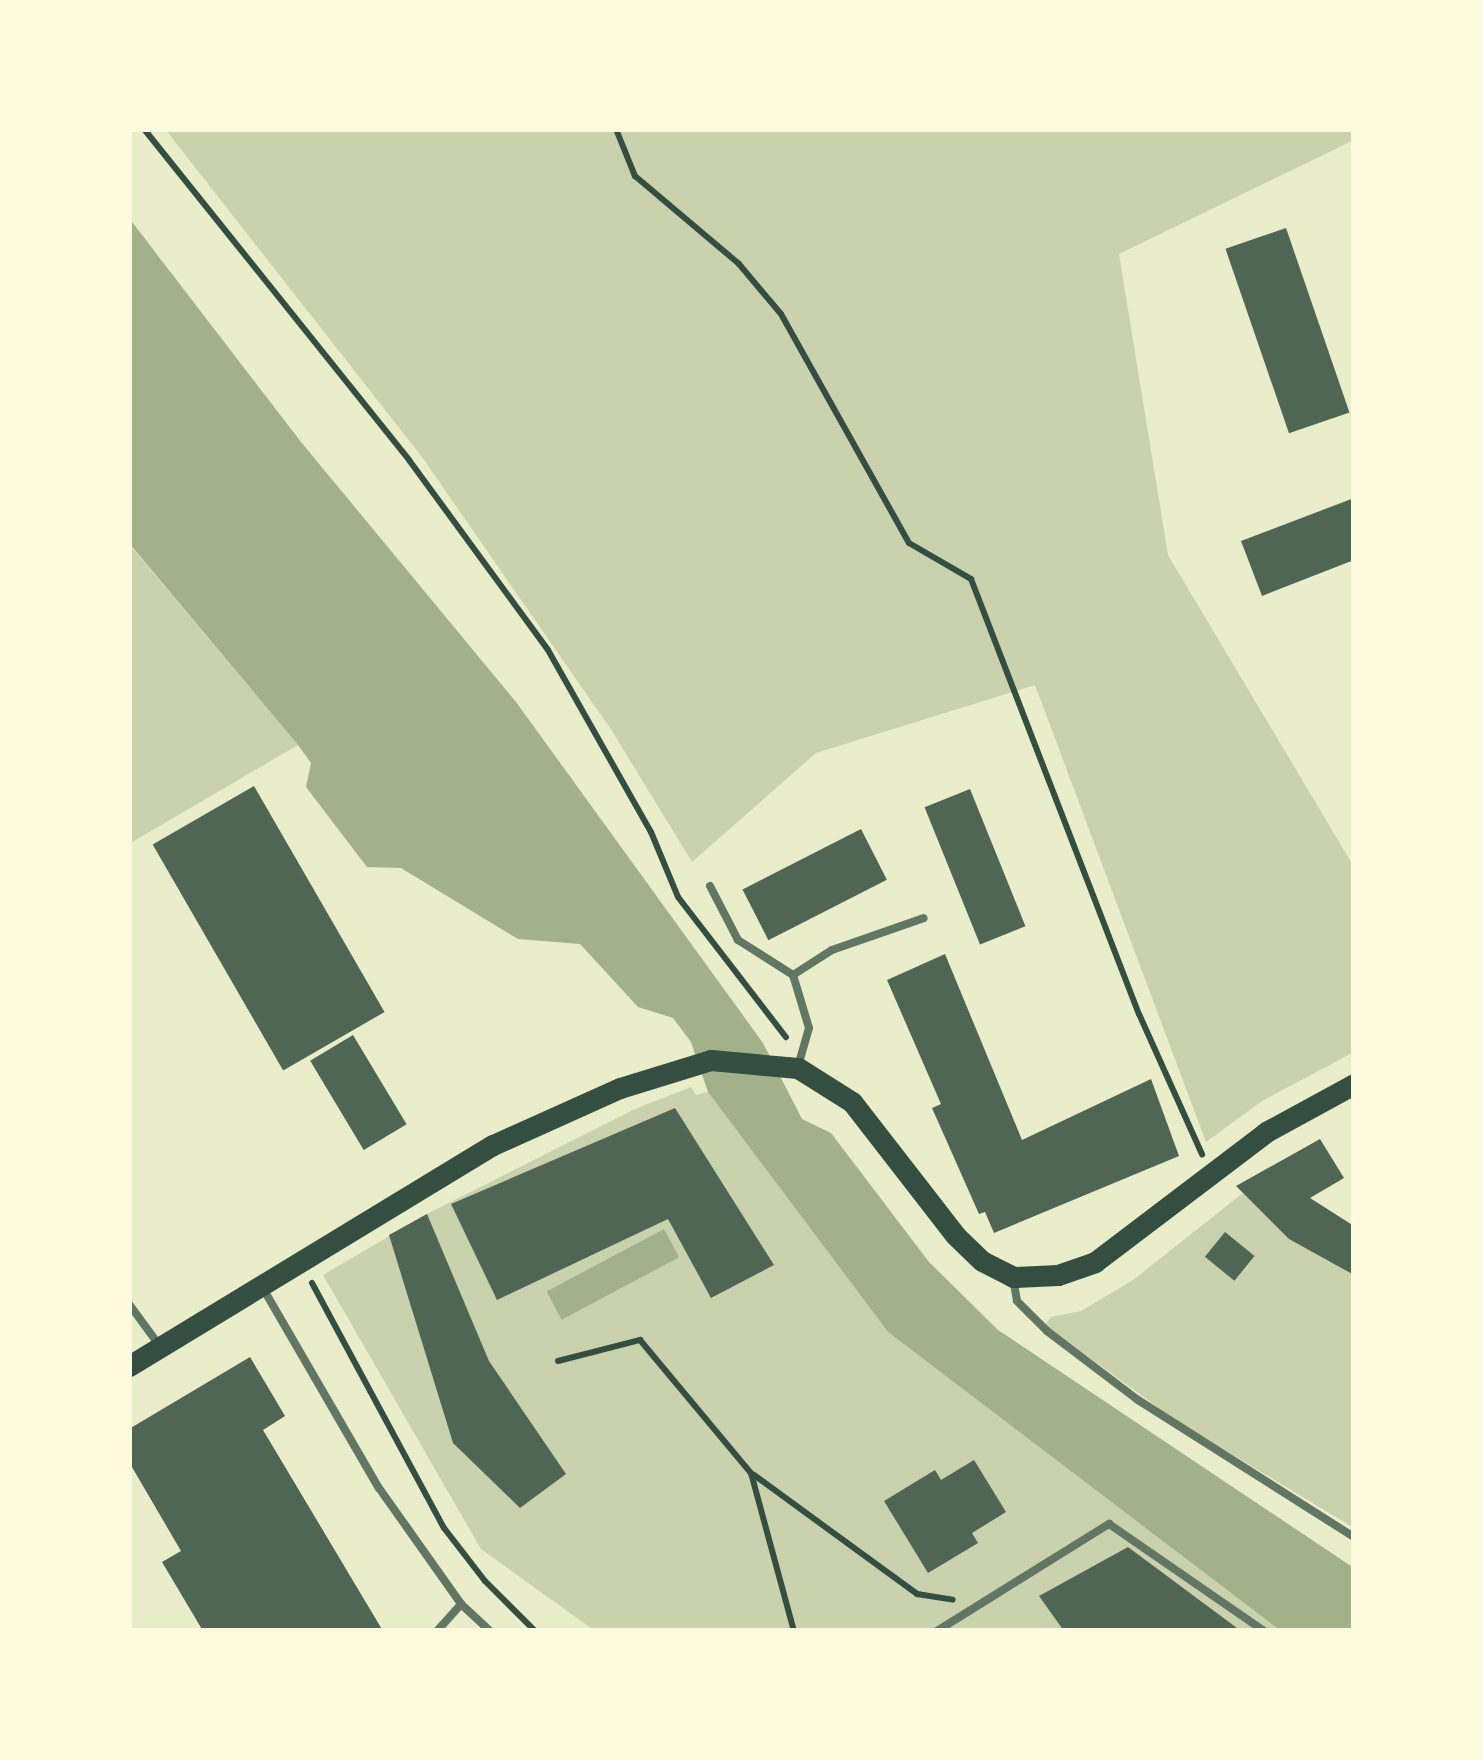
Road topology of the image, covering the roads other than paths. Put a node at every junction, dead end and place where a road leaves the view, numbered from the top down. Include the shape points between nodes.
1 (710, 886) dead end
2 (924, 918) dead end
3 (793, 975) junction
4 (798, 1068) junction
5 (1354, 1084) edge
6 (1013, 1277) junction
7 (260, 1284) junction
8 (129, 1304) edge
9 (160, 1346) junction
10 (129, 1366) edge
11 (1354, 1537) edge
12 (461, 1604) junction
13 (437, 1631) edge
14 (490, 1631) edge
15 (937, 1631) edge
16 (1264, 1631) edge

1 - 3 lane via 738,940
2 - 3 lane via 832,950
3 - 4 lane via 808,1028
4 - 6 main road via 853,1102 955,1235
4 - 7 main road via 711,1060 678,1069 494,1145
5 - 6 main road via 1266,1132 1095,1262 1058,1275
6 - 11 lane via 1017,1301 1047,1331 1138,1400
7 - 9 main road
7 - 12 lane via 379,1488
8 - 9 lane
9 - 10 main road
12 - 13 lane
12 - 14 lane
15 - 16 lane via 1109,1524

